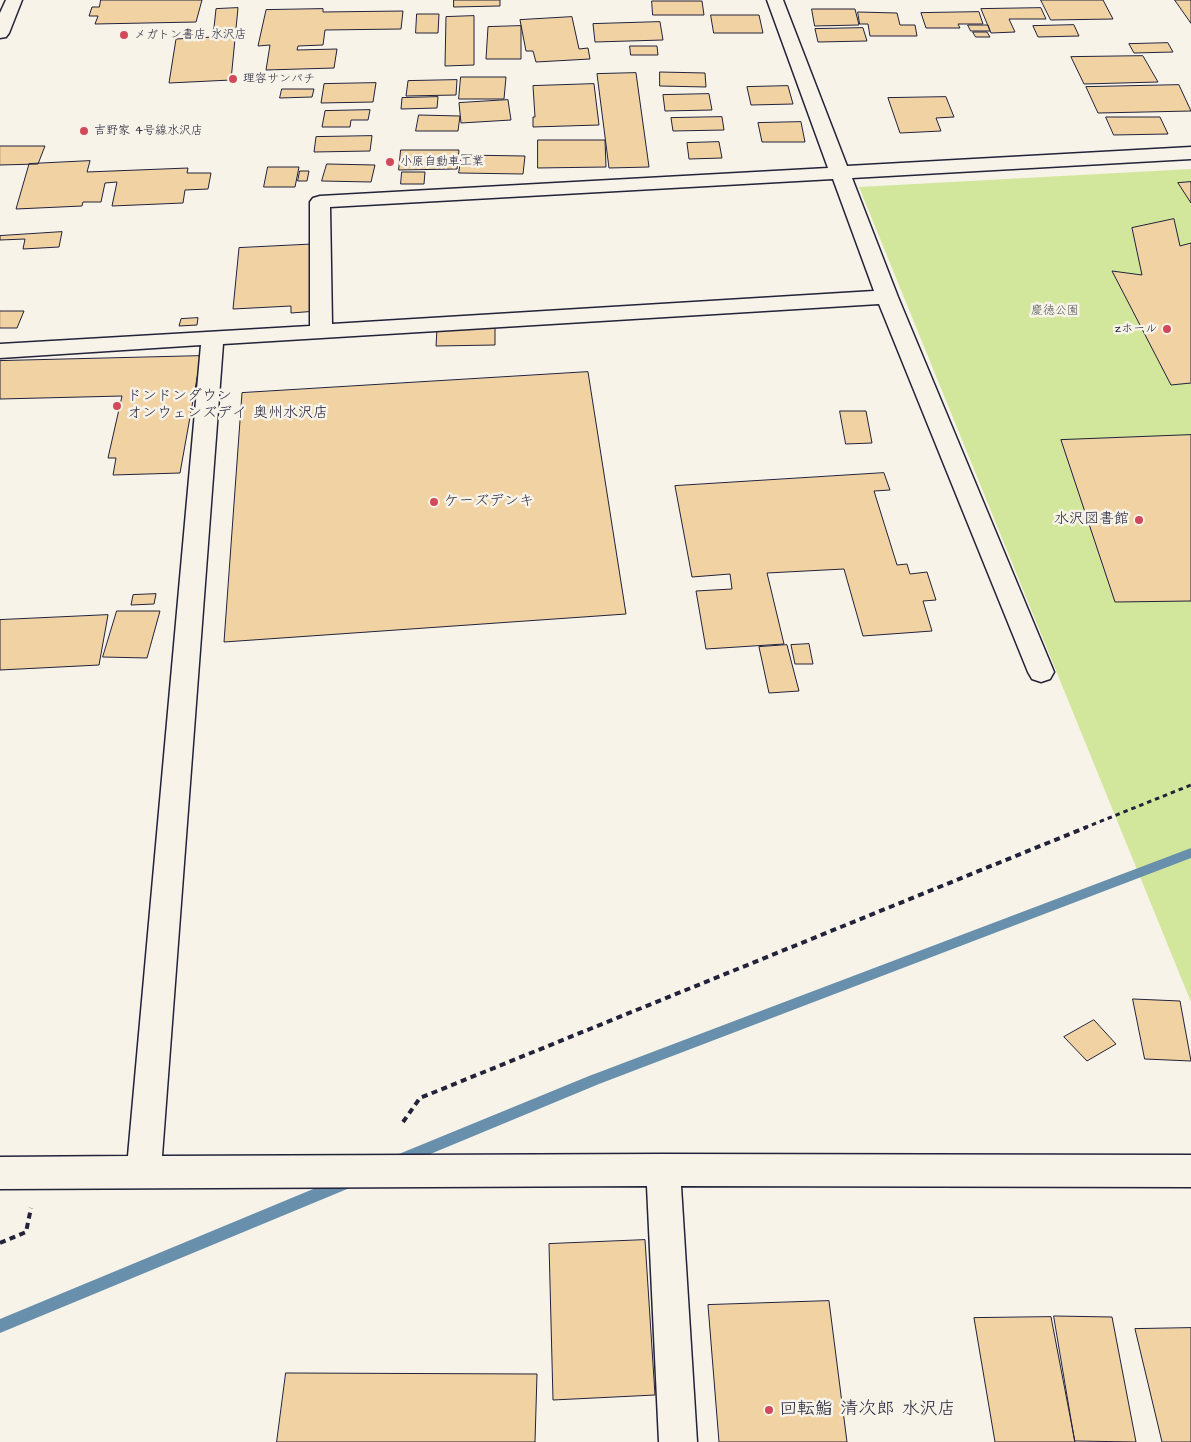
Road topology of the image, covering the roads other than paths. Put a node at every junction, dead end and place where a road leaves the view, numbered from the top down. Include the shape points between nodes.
1 (14, 0) edge
2 (775, 0) edge
3 (0, 33) edge
4 (1191, 154) edge
5 (841, 172) junction
6 (887, 297) junction
7 (322, 330) junction
8 (212, 338) junction
9 (0, 351) edge
10 (1041, 672) dead end
11 (663, 1170) junction
12 (1191, 1171) edge
13 (0, 1173) edge
14 (144, 1173) junction
15 (678, 1442) edge

1 - 3 main road
2 - 5 main road
4 - 5 main road
5 - 6 main road
5 - 7 main road via 320,202
6 - 7 main road
6 - 10 main road
7 - 8 main road
8 - 9 main road
8 - 14 main road
11 - 12 main road
11 - 14 main road
11 - 15 main road
13 - 14 main road

